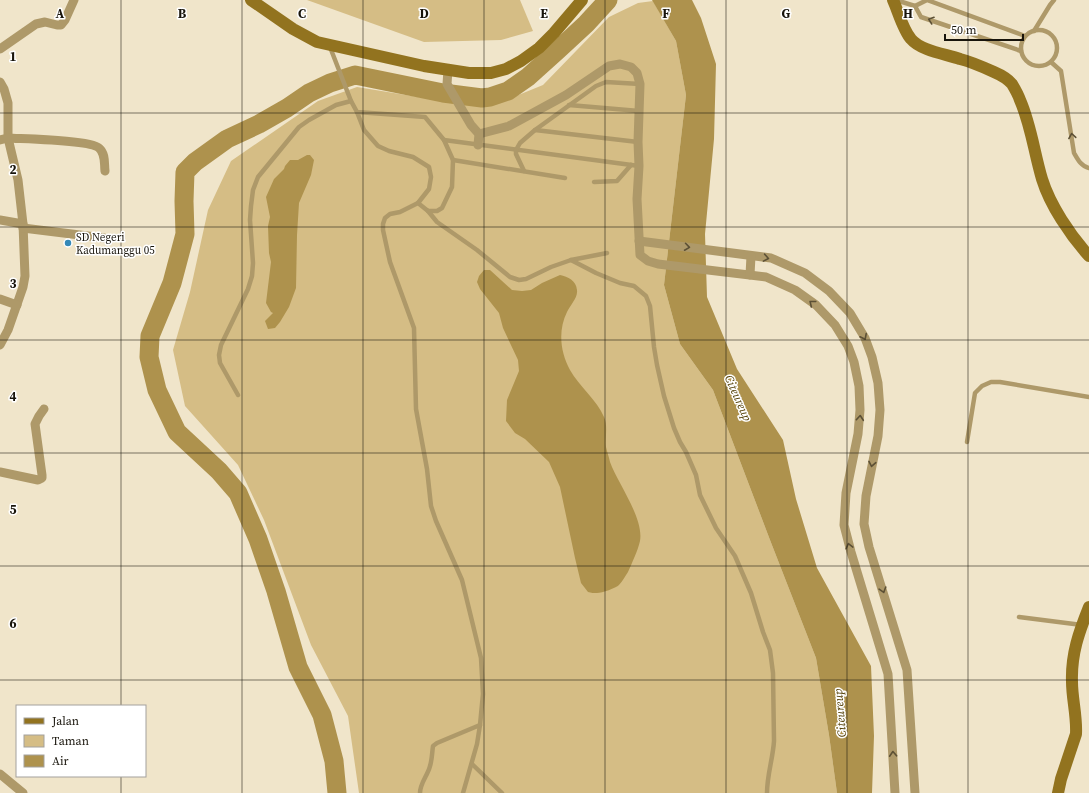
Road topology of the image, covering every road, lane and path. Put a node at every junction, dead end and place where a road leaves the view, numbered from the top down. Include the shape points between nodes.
1 (74, 0) edge
2 (251, 0) edge
3 (582, 0) edge
4 (893, 0) edge
5 (896, 0) edge
6 (1054, 0) edge
7 (915, 6) junction
8 (1034, 31) junction
9 (1025, 36) junction
10 (329, 45) junction
11 (0, 49) edge
12 (1021, 51) junction
13 (1051, 62) junction
14 (448, 70) junction
15 (0, 82) edge
16 (640, 84) junction
17 (351, 101) junction
18 (569, 105) junction
19 (639, 111) junction
20 (357, 112) junction
21 (535, 130) junction
22 (479, 134) junction
23 (4, 139) edge
24 (444, 140) junction
25 (638, 142) junction
26 (478, 145) junction
27 (516, 150) junction
28 (453, 160) junction
29 (635, 165) junction
30 (1089, 168) edge
31 (524, 171) junction
32 (105, 172) dead end
33 (565, 178) dead end
34 (594, 182) dead end
35 (418, 203) junction
36 (428, 211) junction
37 (0, 220) edge
38 (23, 226) junction
39 (104, 238) dead end
40 (639, 241) junction
41 (607, 253) dead end
42 (751, 256) junction
43 (1089, 256) edge
44 (571, 260) junction
45 (750, 275) junction
46 (0, 299) edge
47 (17, 304) junction
48 (0, 345) edge
49 (238, 394) dead end
50 (1089, 397) edge
51 (44, 409) dead end
52 (967, 442) dead end
53 (0, 472) edge
54 (1089, 607) edge
55 (1019, 617) dead end
56 (1082, 625) junction
57 (480, 725) junction
58 (472, 764) junction
59 (0, 774) edge
60 (23, 793) edge
61 (420, 793) edge
62 (463, 793) edge
63 (502, 793) edge
64 (767, 793) edge
65 (895, 793) edge
66 (915, 793) edge
67 (1058, 793) edge

1 - 11 street via 61,24 36,24
2 - 10 street via 293,29 317,42
3 - 14 street via 539,48 521,61 490,73
4 - 43 street via 907,33 918,45 962,59 1011,82 1026,113 1047,193 1071,233
5 - 7 lane
6 - 8 lane
7 - 9 lane via 927,0
12 -> 7 lane via 921,17
8 - 9 lane
8 - 13 lane via 1043,31 1052,36 1056,44 1056,54
9 - 12 lane via 1021,43
10 - 14 street
10 - 17 lane
12 - 13 lane via 1025,60 1033,65 1042,66
30 -> 13 lane via 1079,162 1074,153 1061,71
14 - 22 street via 447,84
15 - 23 street via 8,103
16 - 18 lane via 606,82
16 - 19 street
16 - 22 street via 637,74 631,67 620,64 609,66 566,95 509,126
17 - 20 lane
17 - 49 lane via 336,105 299,127 258,177 253,190 250,220 252,276 221,345 219,355 220,363
18 - 19 lane
18 - 21 lane
19 - 25 street
20 - 24 lane via 425,117
20 - 35 lane via 364,130 378,146 413,157 429,167 429,189
21 - 25 lane
21 - 27 lane
22 - 26 street
23 - 32 street via 79,142 92,145 100,148 104,156
23 - 38 street via 18,180
24 - 26 lane
24 - 28 lane
25 - 29 street
26 - 27 lane
27 - 29 lane
27 - 31 lane
28 - 31 lane
28 - 36 lane via 452,187 442,208
29 - 34 lane via 617,181
29 - 40 street
31 - 33 lane
35 - 36 lane
35 - 57 lane via 390,214 385,218 383,230 390,262 414,328 416,409 431,506 462,580 480,648 483,694
36 - 44 lane via 437,222 510,277 526,279
37 - 38 street
38 - 39 street
38 - 47 street via 25,276
40 -> 42 street
40 - 45 street via 640,255 648,261
41 - 44 lane
42 - 45 street
42 -> 66 street via 771,258 805,273 828,291 850,313 865,338 872,357 878,383 880,410 864,524 907,670
44 - 64 lane via 608,278 634,286 646,296 650,306 657,365 674,428 696,475 700,495 716,528 735,556 751,593 770,650 773,673 774,750
65 -> 45 street via 888,674 844,525 846,494 860,410 854,362 835,325 816,305 795,290 766,277
46 - 47 street
47 - 48 street
50 - 52 lane via 991,382 975,393
51 - 53 street via 35,424 42,478 38,480
54 - 56 street
55 - 56 lane
56 - 67 street via 1076,639 1072,664 1076,734
57 - 58 lane
57 - 61 lane via 433,746 430,766
58 - 62 lane
58 - 63 lane
59 - 60 street

